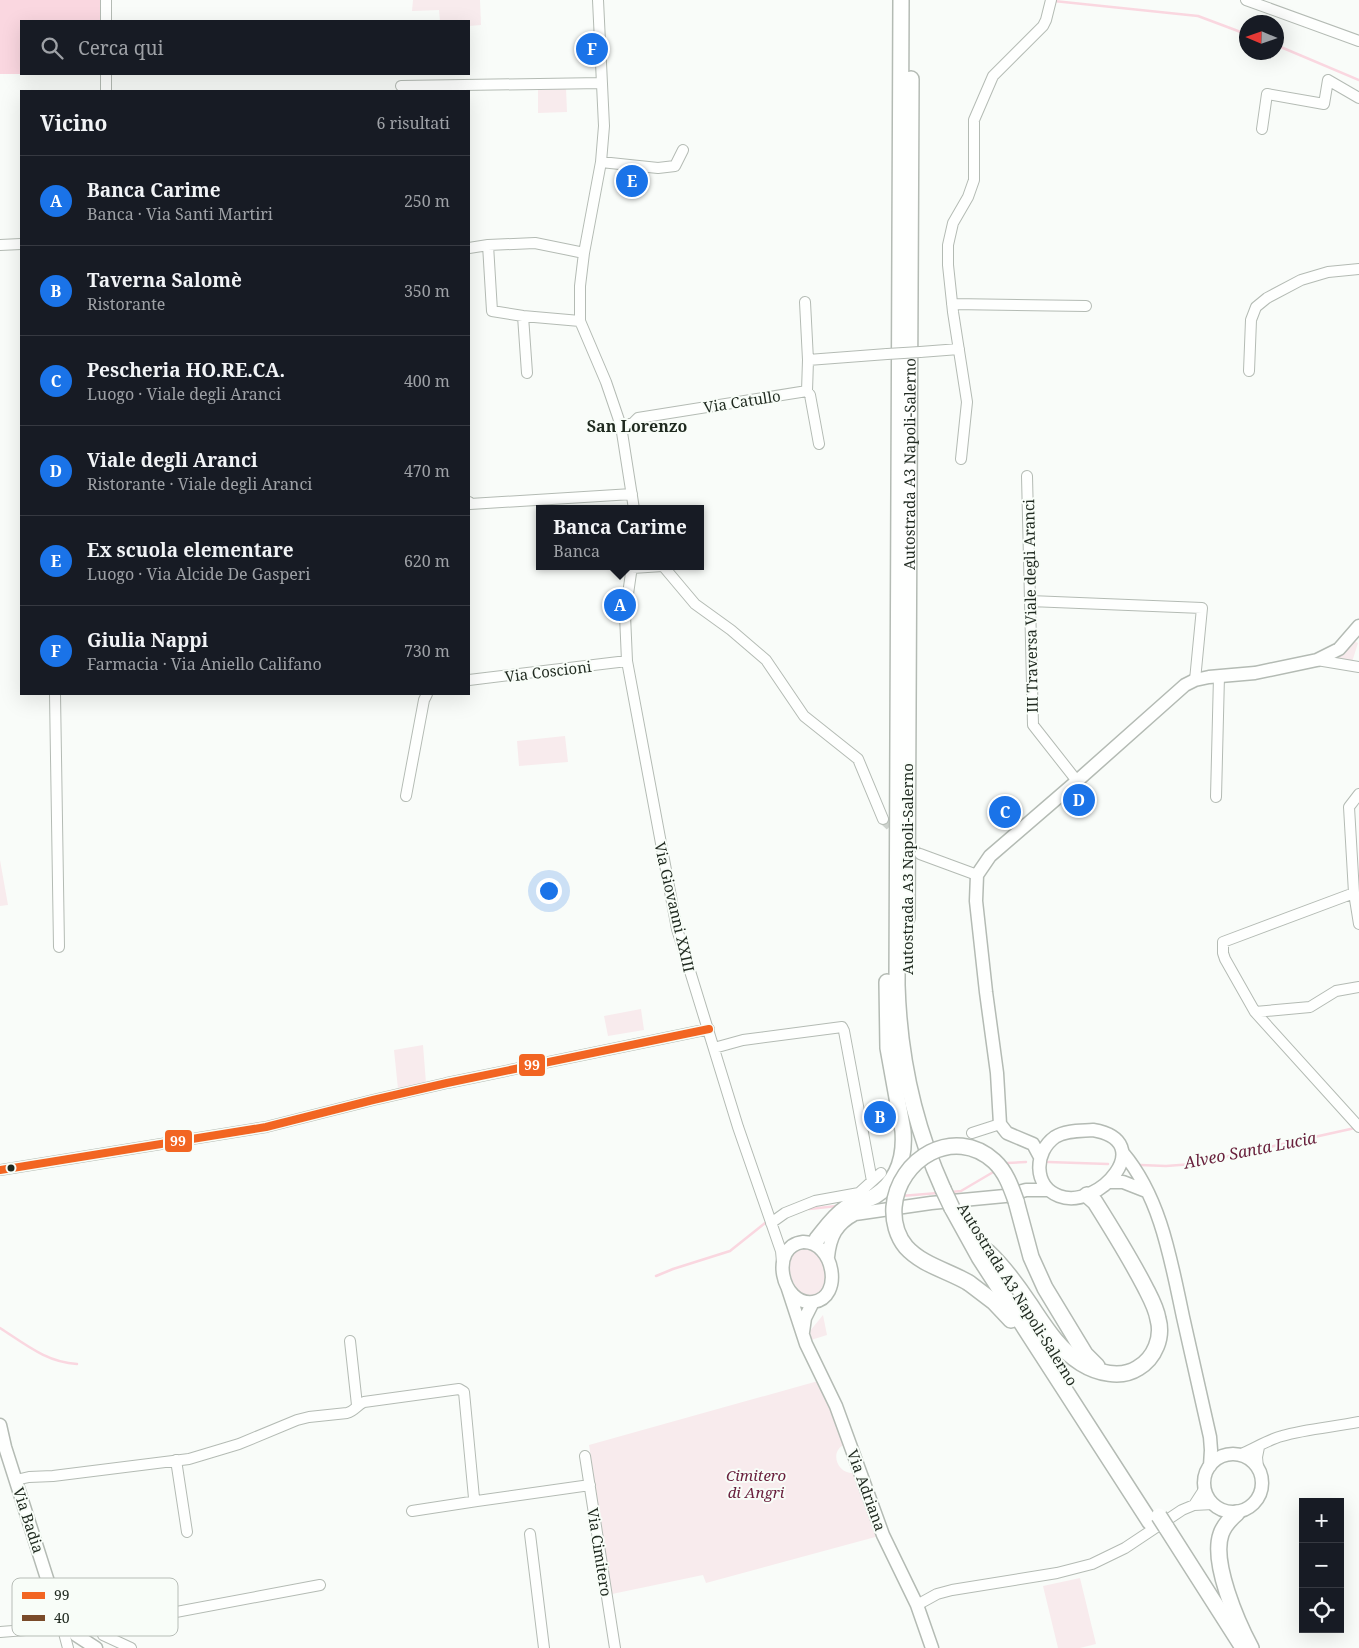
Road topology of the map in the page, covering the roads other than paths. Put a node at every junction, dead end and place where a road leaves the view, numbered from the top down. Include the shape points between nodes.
1 (106, 0) edge
2 (598, 0) edge
3 (901, 0) edge
4 (911, 0) edge
5 (1051, 0) edge
6 (1246, 0) edge
7 (106, 20) edge
8 (1359, 42) edge
9 (106, 75) edge
10 (602, 83) junction
11 (401, 86) dead end
12 (106, 90) edge
13 (1359, 98) edge
14 (1262, 129) dead end
15 (683, 150) dead end
16 (601, 162) junction
17 (20, 244) edge
18 (0, 245) edge
19 (488, 245) junction
20 (470, 248) edge
21 (584, 253) junction
22 (1359, 269) edge
23 (805, 302) dead end
24 (952, 304) junction
25 (1086, 306) dead end
26 (523, 316) junction
27 (580, 321) junction
28 (959, 349) junction
29 (808, 360) junction
30 (1248, 371) dead end
31 (527, 373) dead end
32 (807, 391) junction
33 (621, 426) junction
34 (819, 444) dead end
35 (962, 459) dead end
36 (1027, 476) dead end
37 (632, 494) junction
38 (470, 504) edge
39 (633, 505) edge
40 (632, 570) edge
41 (666, 570) edge
42 (1030, 601) junction
43 (1359, 626) edge
44 (1317, 660) junction
45 (627, 661) junction
46 (1359, 667) edge
47 (1219, 676) junction
48 (470, 680) edge
49 (1195, 680) junction
50 (55, 695) edge
51 (426, 695) edge
52 (1077, 781) junction
53 (1359, 794) edge
54 (406, 796) dead end
55 (1216, 797) dead end
56 (897, 811) junction
57 (883, 819) tunnel mouth
58 (920, 854) tunnel mouth
59 (977, 875) junction
60 (1354, 893) junction
61 (1359, 924) edge
62 (59, 947) dead end
63 (1359, 987) edge
64 (1255, 1012) junction
65 (709, 1029) junction
66 (714, 1048) junction
67 (1000, 1124) junction
68 (1359, 1127) edge
69 (972, 1133) dead end
70 (1055, 1137) junction
71 (1023, 1139) junction
72 (1123, 1153) junction
73 (1040, 1157) junction
74 (0, 1170) edge
75 (1039, 1172) junction
76 (880, 1173) dead end
77 (872, 1181) junction
78 (1108, 1182) junction
79 (948, 1189) junction
80 (1026, 1190) junction
81 (1048, 1190) junction
82 (1146, 1191) junction
83 (1088, 1195) junction
84 (957, 1208) junction
85 (773, 1228) junction
86 (834, 1231) junction
87 (808, 1241) junction
88 (988, 1252) junction
89 (828, 1258) junction
90 (782, 1262) junction
91 (788, 1289) junction
92 (813, 1302) junction
93 (803, 1332) junction
94 (350, 1341) dead end
95 (1106, 1373) junction
96 (357, 1404) junction
97 (1079, 1411) junction
98 (1359, 1422) edge
99 (0, 1425) edge
100 (1210, 1437) junction
101 (1259, 1447) junction
102 (1236, 1454) junction
103 (585, 1456) dead end
104 (176, 1460) junction
105 (1210, 1466) junction
106 (1258, 1468) junction
107 (16, 1480) junction
108 (590, 1484) junction
109 (1205, 1488) junction
110 (477, 1501) junction
111 (1213, 1504) junction
112 (1194, 1505) junction
113 (412, 1511) dead end
114 (1237, 1512) junction
115 (1158, 1525) junction
116 (186, 1532) dead end
117 (530, 1534) dead end
118 (47, 1578) edge
119 (320, 1586) dead end
120 (917, 1605) junction
121 (178, 1612) edge
122 (84, 1636) edge
123 (103, 1636) joint
124 (95, 1647) edge
125 (132, 1648) edge
126 (544, 1648) edge
127 (615, 1648) edge
128 (932, 1648) edge
129 (1231, 1648) edge
130 (1243, 1648) edge
131 (1251, 1648) edge

1 - 7 street
2 - 10 street
3 - 56 highway, Autostrada A3 Napoli-Salerno
4 - 79 highway, Autostrada A3 Napoli-Salerno via 906,985 918,1080
5 - 24 street via 1043,26 993,76 974,120 974,180 953,222 948,245
6 - 8 street
9 - 12 street
10 - 11 street
10 - 16 street via 604,126
13 - 14 street via 1328,80 1324,104 1267,94
15 - 16 street via 675,166 658,168
16 - 21 street
17 - 18 street
19 - 20 street
19 - 21 street via 535,243
19 - 26 street via 492,311
21 - 27 street
22 - 30 street via 1328,272 1301,280 1256,307
23 - 29 street
24 - 25 street
24 - 28 street
26 - 27 street
26 - 31 street
27 - 33 street
28 - 29 street, bridge
28 - 35 street via 966,402
29 - 32 street
32 - 33 street, Via Catullo via 638,418
32 - 34 street
33 - 37 street
36 - 42 street, III Traversa Viale degli Aranci
37 - 38 street
37 - 39 street
40 - 45 street, Via Giovanni XXIII via 625,615
41 - 57 street via 695,604 766,660 804,716 858,759
42 - 49 street via 1202,608
42 - 52 street, III Traversa Viale degli Aranci via 1033,725
43 - 44 main road via 1338,649
44 - 46 street
44 - 47 main road via 1256,673
45 - 48 street, Via Coscioni
45 - 65 street, Via Giovanni XXIII via 677,929
47 - 49 main road
47 - 55 street
49 - 52 main road via 1185,685
50 - 62 street
51 - 54 street
52 - 59 main road via 990,856
53 - 60 street via 1350,807
56 - 79 highway, Autostrada A3 Napoli-Salerno via 896,985 900,1034 913,1105 926,1147
56 - 87 highway via 886,964 888,1048 903,1132 903,1157 900,1167 884,1189 848,1206
58 - 59 street
59 - 67 main road via 976,901 997,1072
60 - 61 street
60 - 64 street via 1223,942 1225,959
63 - 64 street via 1336,991 1310,1007
64 - 68 street
65 - 66 street, Via Giovanni XXIII
65 - 74 street via 420,1090 266,1127
66 - 77 street via 751,1038 842,1026
66 - 85 street, Via Giovanni XXIII
67 - 69 street
67 - 71 main road via 1007,1133
70 - 71 main road
70 - 72 main road via 1093,1130 1114,1139
70 - 73 main road
71 - 73 main road via 1033,1144
72 - 78 main road via 1121,1167
72 - 82 main road
73 - 75 main road
75 - 80 main road
75 - 81 main road
76 - 77 street
77 - 85 street via 858,1194 815,1201 785,1212
78 - 82 main road via 1123,1182
78 - 83 main road
79 - 84 highway, Autostrada A3 Napoli-Salerno
80 - 81 main road
80 - 86 main road via 1005,1196 865,1212 846,1218
81 - 83 main road via 1066,1198
82 - 100 main road via 1158,1215 1172,1262
83 - 95 highway via 1137,1272 1159,1319 1160,1330 1152,1356 1133,1372
84 - 88 highway, Autostrada A3 Napoli-Salerno
84 - 97 highway, Autostrada A3 Napoli-Salerno via 980,1257
85 - 87 street via 790,1241
85 - 90 street, Via Giovanni XXIII
86 - 87 main road
86 - 89 main road
87 - 89 main road via 819,1247
87 - 90 main road via 790,1247
88 - 95 highway via 1053,1338 1081,1363
88 - 115 highway, Autostrada A3 Napoli-Salerno
89 - 92 main road via 832,1283 822,1298
90 - 91 main road
91 - 92 main road via 797,1299
91 - 93 main road, Via Adriana
92 - 93 main road via 805,1318
93 - 120 main road, Via Adriana via 836,1406 886,1541
94 - 96 street
95 - 97 highway, bridge via 1085,1354 1045,1288 1031,1256 1008,1179 1002,1170 985,1154 958,1146 945,1147 921,1157 903,1177 895,1200 895,1223 906,1246 924,1261 982,1291 1004,1311 1052,1383
96 - 104 street via 353,1411 347,1413 297,1420 240,1444
96 - 110 street via 459,1389 464,1392 474,1498
97 - 115 highway, Autostrada A3 Napoli-Salerno
98 - 101 street via 1283,1435
99 - 107 main road, Via Badia
100 - 102 main road via 1217,1445
100 - 105 main road
101 - 102 street
101 - 106 street
102 - 105 main road via 1224,1456
102 - 106 main road via 1246,1457
103 - 108 street, Via Cimitero
104 - 107 street
104 - 116 street
105 - 109 main road via 1204,1481
106 - 114 main road via 1262,1484 1258,1500
107 - 118 main road, Via Badia
108 - 110 street
108 - 127 street, Via Cimitero
109 - 111 main road
109 - 112 street
110 - 113 street
111 - 112 street
111 - 114 main road via 1228,1512
112 - 120 street via 1125,1548 1092,1564 952,1590
114 - 131 highway via 1224,1526 1218,1557 1233,1608
115 - 129 highway, Autostrada A3 Napoli-Salerno
115 - 130 highway, Autostrada A3 Napoli-Salerno
117 - 126 street
119 - 121 street
120 - 128 main road, Via Adriana
122 - 124 main road, Via Badia
123 - 124 street
123 - 125 street

